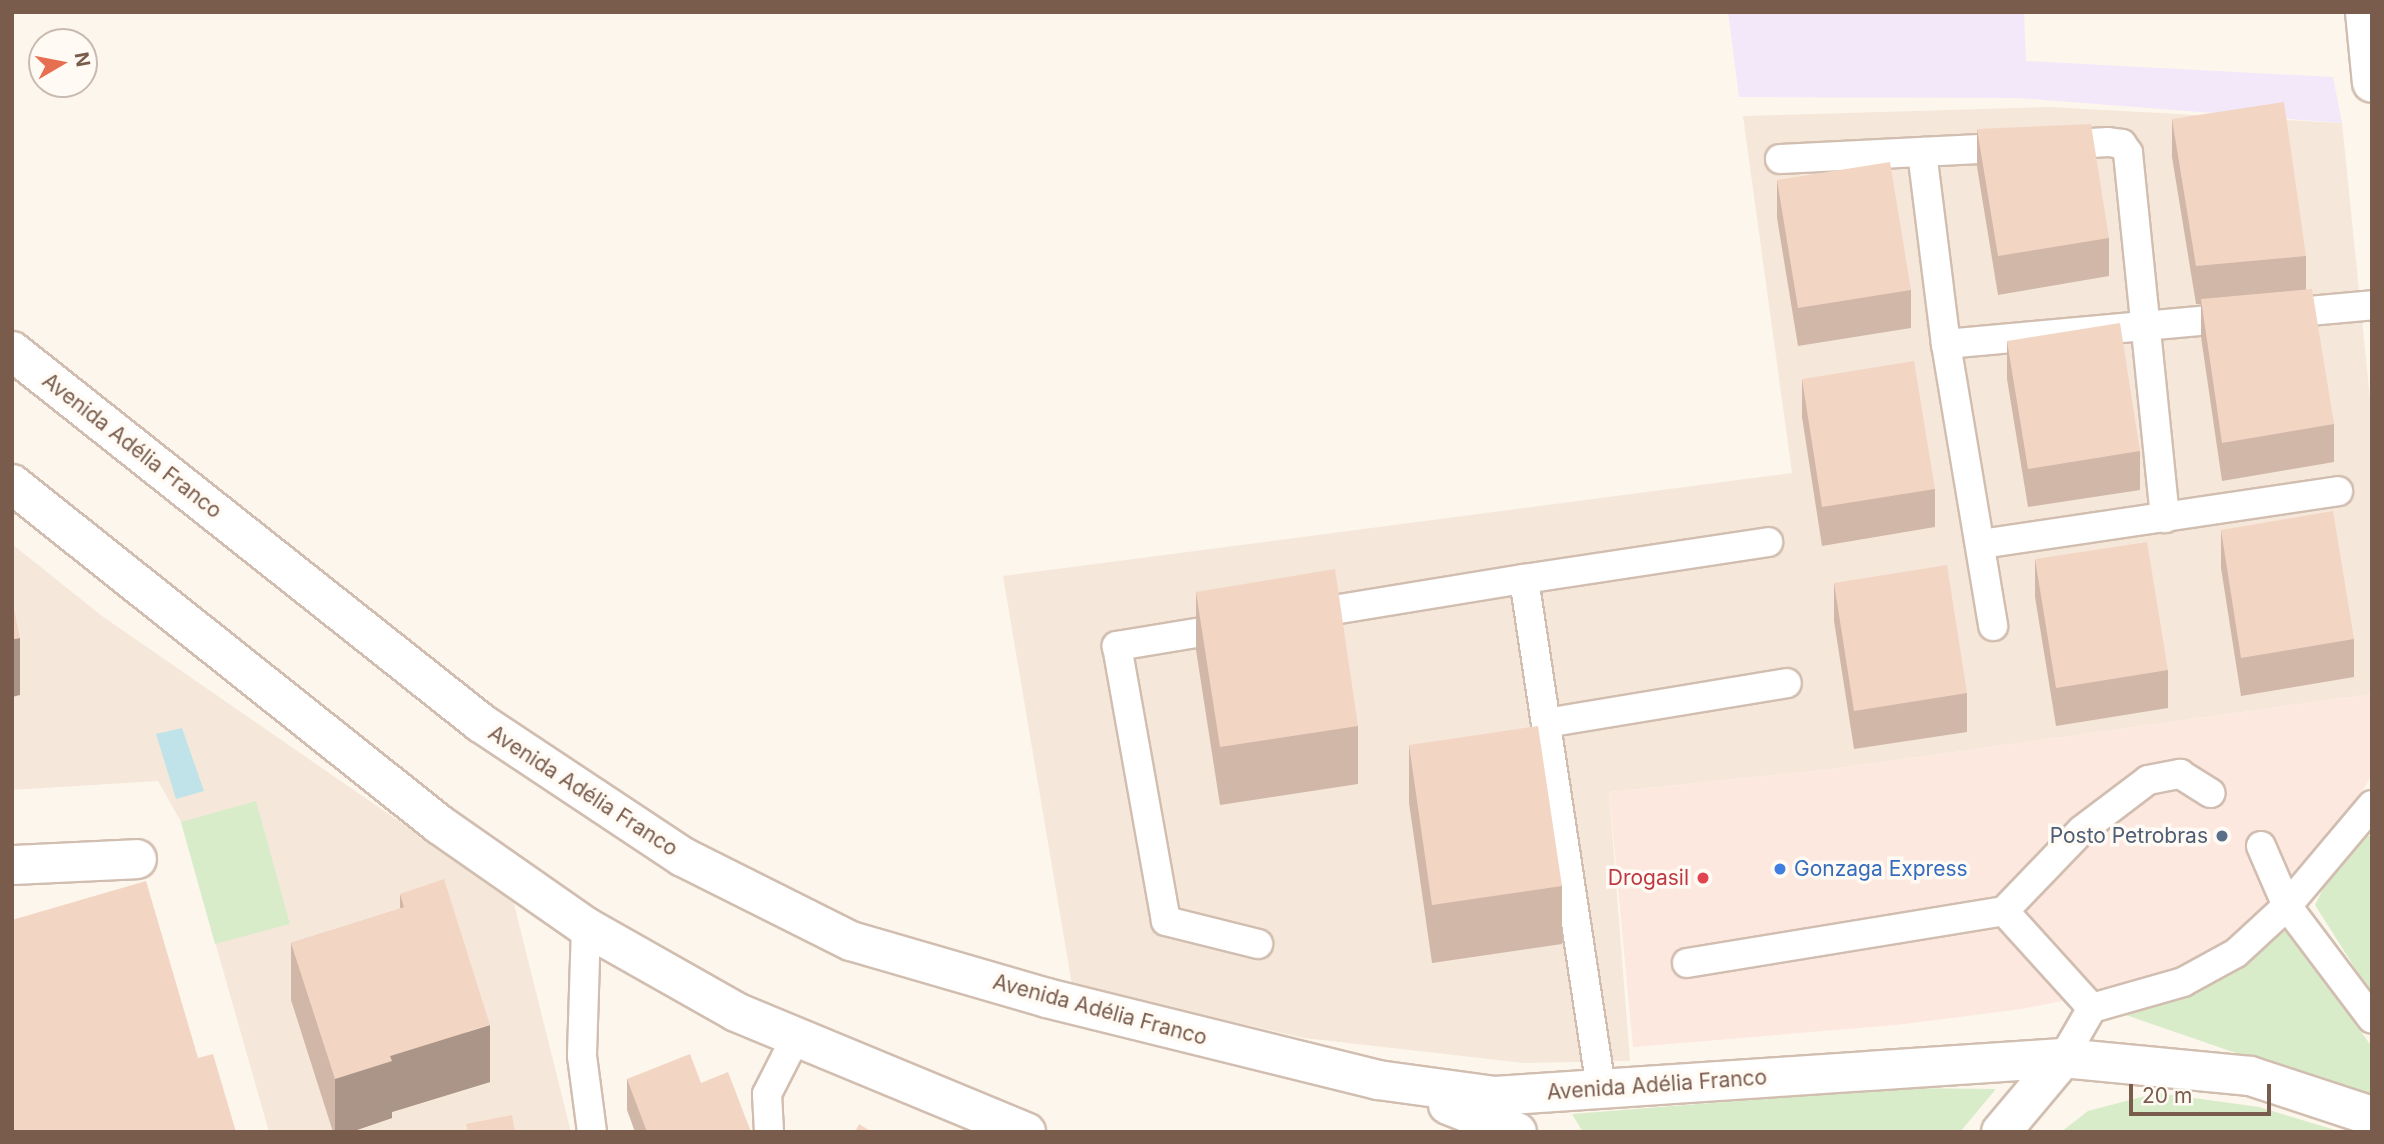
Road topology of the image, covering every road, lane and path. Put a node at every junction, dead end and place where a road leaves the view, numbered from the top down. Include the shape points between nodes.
1 (2365, 12) edge
2 (2372, 83) edge
3 (1922, 152) junction
4 (1780, 159) dead end
5 (2372, 305) edge
6 (2147, 325) junction
7 (1946, 344) junction
8 (12, 351) edge
9 (12, 484) edge
10 (2338, 491) dead end
11 (2165, 518) junction
12 (1768, 542) dead end
13 (1981, 544) junction
14 (1524, 579) junction
15 (1993, 626) dead end
16 (1787, 683) dead end
17 (1546, 723) junction
18 (2211, 793) dead end
19 (2372, 805) edge
20 (2262, 846) dead end
21 (137, 859) dead end
22 (12, 865) edge
23 (2287, 906) junction
24 (2004, 911) junction
25 (586, 927) junction
26 (1258, 944) dead end
27 (1687, 963) dead end
28 (2092, 1008) junction
29 (2372, 1019) edge
30 (796, 1037) junction
31 (2063, 1058) junction
32 (1378, 1080) junction
33 (1601, 1088) junction
34 (2371, 1115) edge
35 (592, 1132) edge
36 (769, 1132) edge
37 (1026, 1132) edge
38 (1517, 1132) edge
39 (2001, 1132) edge

1 - 2 main road
3 - 4 lane
3 - 6 lane via 2122,144 2128,153
3 - 7 lane
5 - 6 lane
6 - 7 lane
6 - 11 lane
7 - 13 lane
8 - 32 main road, Avenida Adélia Franco via 481,723 683,857 851,941 1045,986
9 - 25 main road via 440,825
10 - 11 lane
11 - 13 lane
12 - 14 lane
13 - 15 lane
14 - 17 lane
14 - 26 lane via 1117,646 1166,921
16 - 17 lane
17 - 33 lane
18 - 24 lane via 2180,774 2148,780 2082,830
19 - 23 lane
20 - 23 lane
21 - 22 main road
23 - 28 lane via 2236,953 2183,982
23 - 29 lane
24 - 27 lane
24 - 28 lane
25 - 30 main road via 736,1012
25 - 35 lane via 582,1056
28 - 31 lane
30 - 36 lane via 770,1087 765,1117
30 - 37 main road
31 - 33 main road, Avenida Adélia Franco
31 - 34 main road, Avenida Adélia Franco via 2250,1076
31 - 39 main road
32 - 33 main road, Avenida Adélia Franco via 1495,1096
32 - 38 main road

